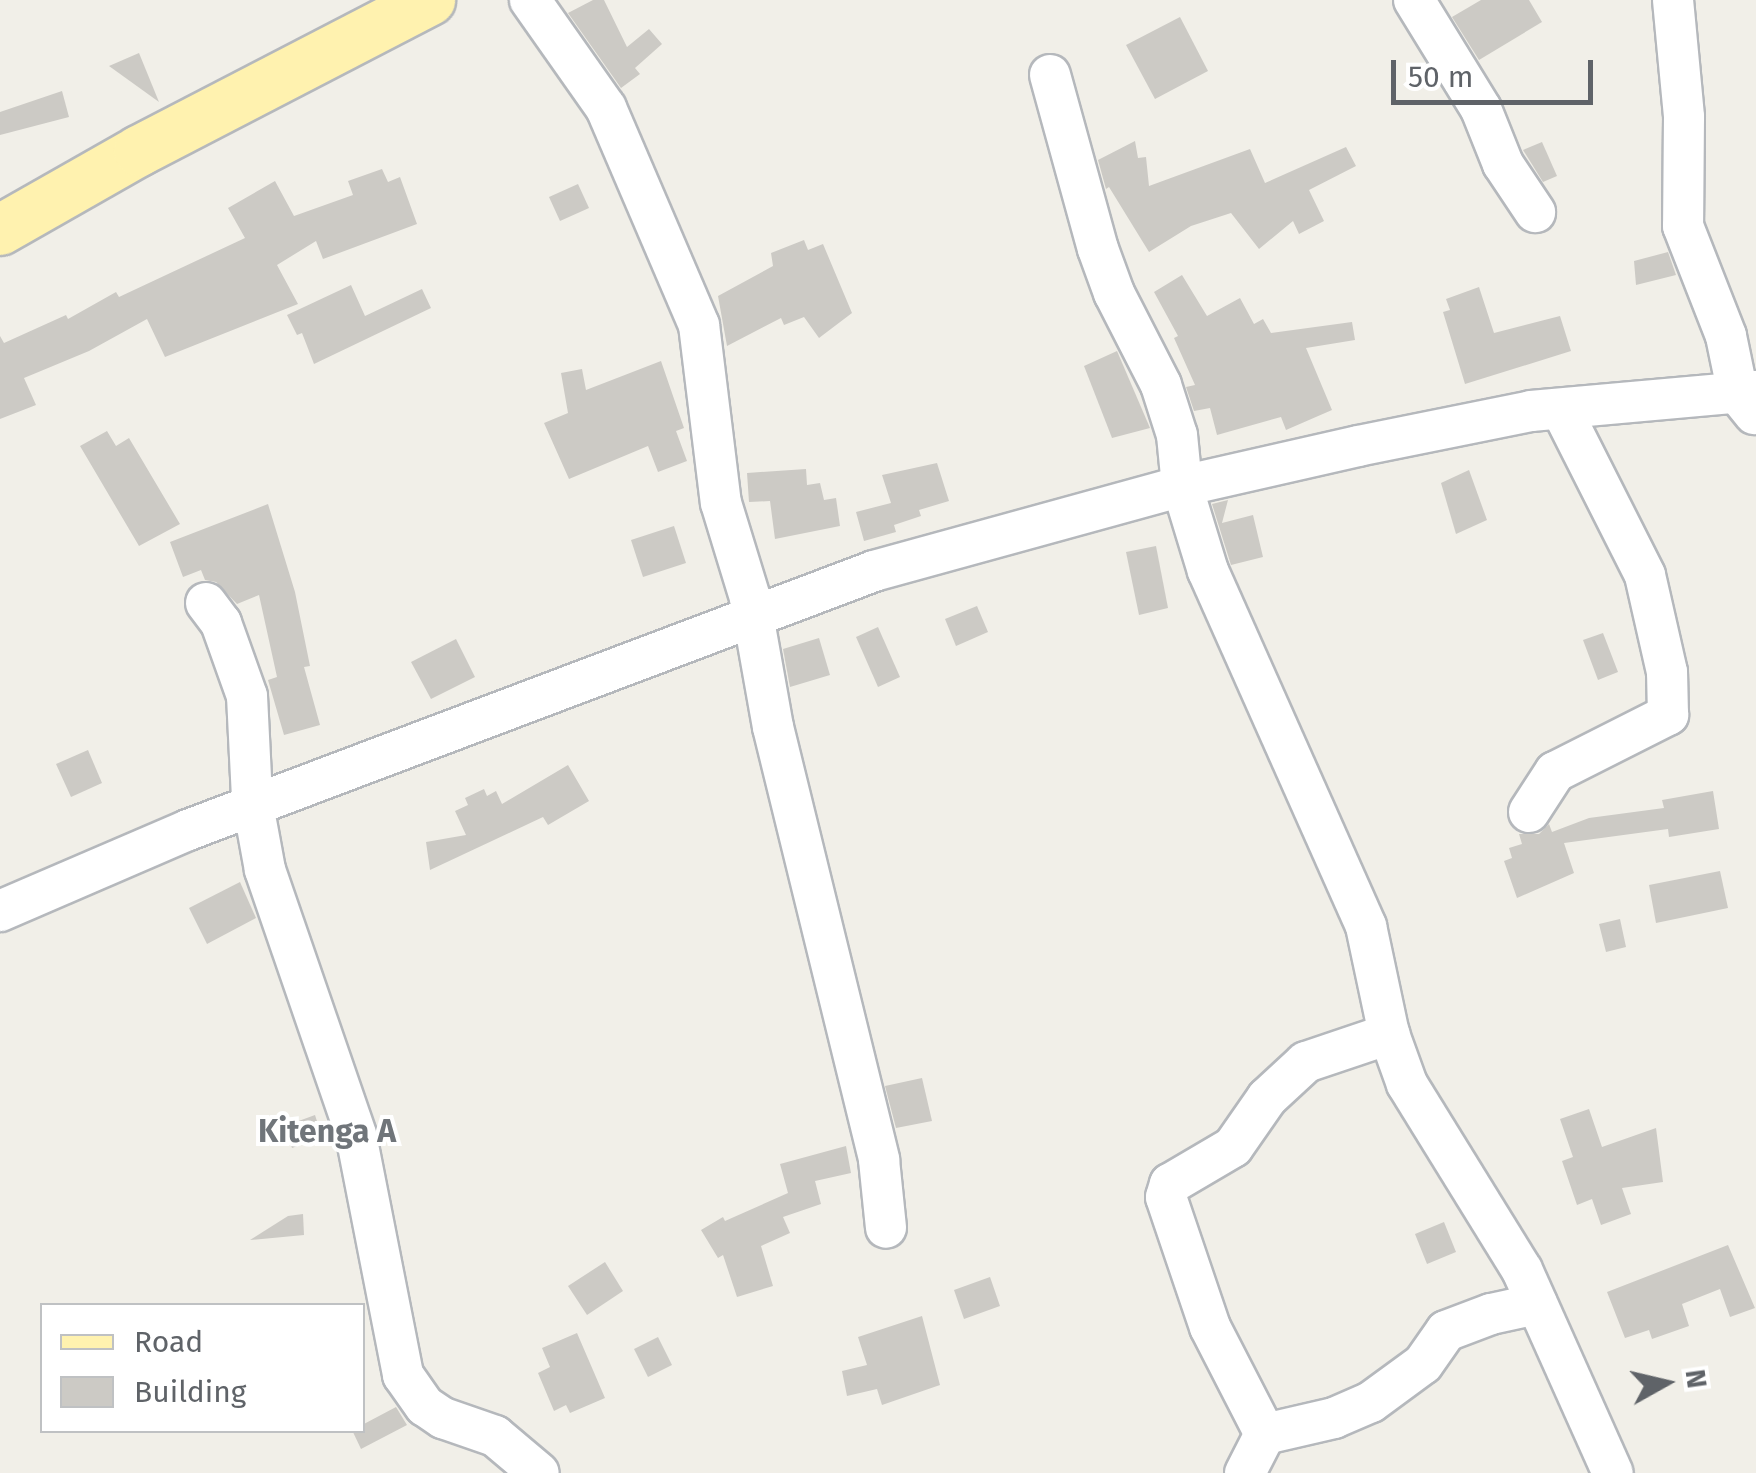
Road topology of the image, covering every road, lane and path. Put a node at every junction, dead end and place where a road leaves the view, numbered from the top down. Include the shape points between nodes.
1 (430, 0) edge
2 (530, 0) edge
3 (1414, 0) edge
4 (1673, 0) edge
5 (1050, 75) dead end
6 (1535, 212) dead end
7 (0, 230) edge
8 (1750, 401) edge
9 (1561, 409) junction
10 (1182, 486) junction
11 (206, 604) dead end
12 (753, 618) junction
13 (253, 806) junction
14 (1529, 812) dead end
15 (0, 911) edge
16 (1389, 1034) junction
17 (886, 1228) dead end
18 (1537, 1304) junction
19 (1264, 1434) junction
20 (539, 1473) edge
21 (1245, 1473) edge
22 (1613, 1473) edge

1 - 7 main road
2 - 12 street via 606,108 690,299 712,408 721,503
3 - 6 street
4 - 8 street via 1684,117 1683,226
5 - 10 street via 1098,249 1177,436
8 - 9 street
9 - 10 street
9 - 14 street via 1645,575 1668,672 1668,715 1555,772
10 - 12 street via 874,571
10 - 16 street via 1240,650 1366,926
11 - 13 street via 221,622 246,696
12 - 13 street
12 - 17 street via 773,727 879,1160
13 - 15 street
13 - 20 street via 265,870 356,1135 403,1375 425,1406 494,1436
16 - 18 street via 1407,1084
16 - 19 street via 1306,1062 1268,1098 1233,1148 1170,1184 1170,1213 1210,1326
18 - 19 street via 1446,1331 1423,1364 1371,1402
18 - 22 street
19 - 21 street

